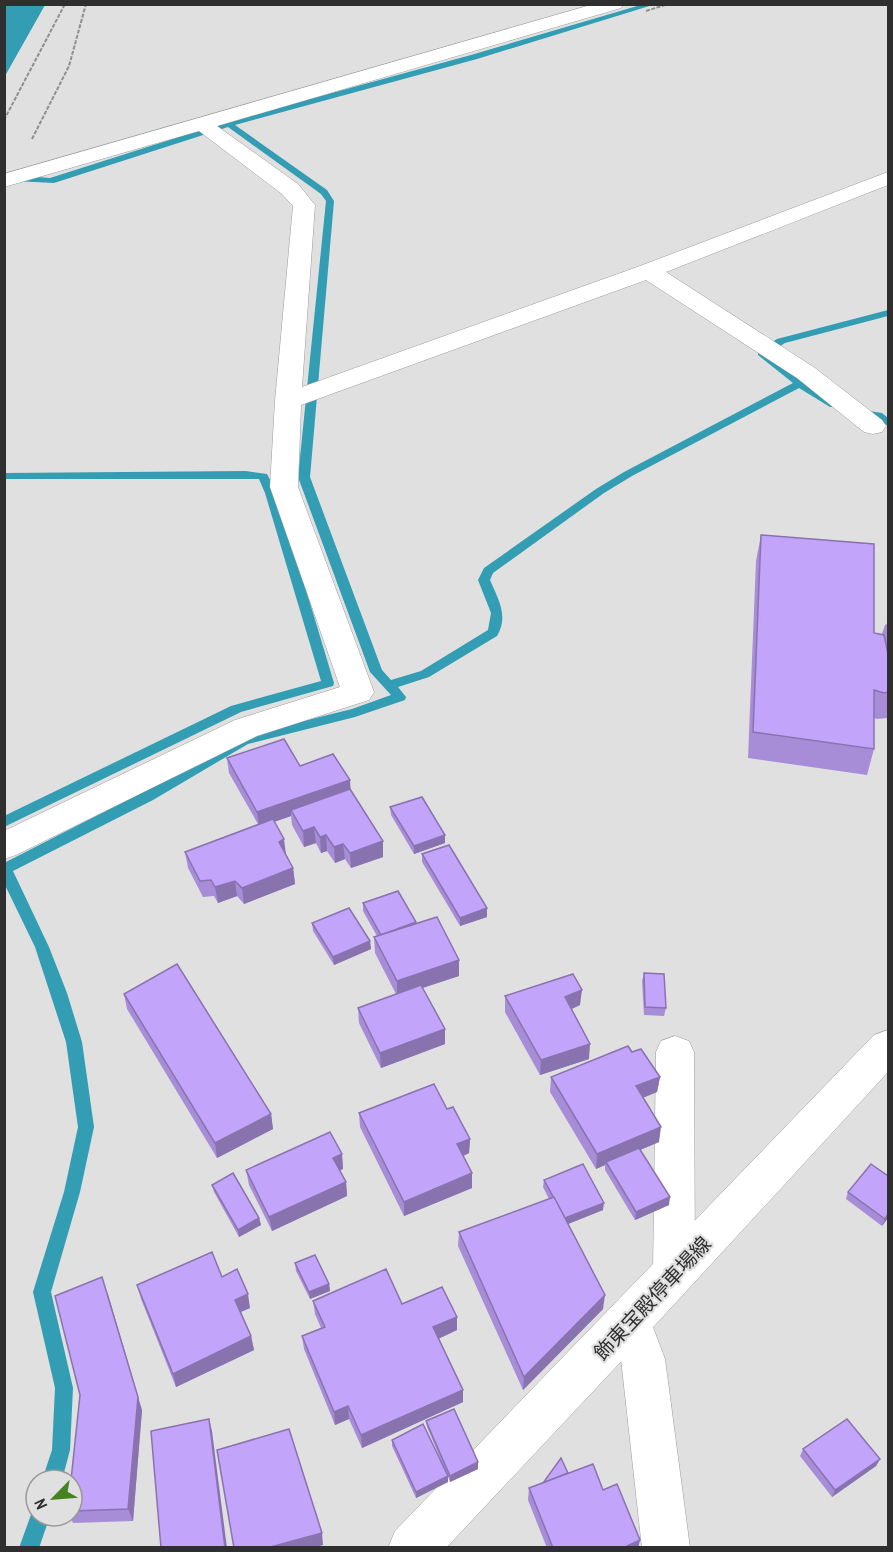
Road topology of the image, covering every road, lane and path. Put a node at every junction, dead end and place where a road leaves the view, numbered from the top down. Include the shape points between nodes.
1 (65, 4) edge
2 (86, 4) edge
3 (615, 4) edge
4 (4, 120) edge
5 (202, 124) junction
6 (25, 174) junction
7 (888, 178) edge
8 (4, 181) edge
9 (648, 271) junction
10 (289, 400) junction
11 (871, 424) dead end
12 (4, 846) edge
13 (888, 1046) edge
14 (675, 1052) dead end
15 (674, 1274) junction
16 (630, 1322) junction
17 (412, 1548) edge
18 (666, 1548) edge

1 - 4 path
2 - 6 path via 69,66 21,161
3 - 5 street
5 - 6 street
5 - 10 street via 290,189 304,205
6 - 8 street
7 - 9 street
9 - 10 street
9 - 11 street via 780,356
10 - 12 street via 284,487 358,692 246,728
13 - 15 street, 飾東宝殿停車場線
14 - 15 street
15 - 16 street, 飾東宝殿停車場線
16 - 17 street, 飾東宝殿停車場線
16 - 18 street via 643,1359

